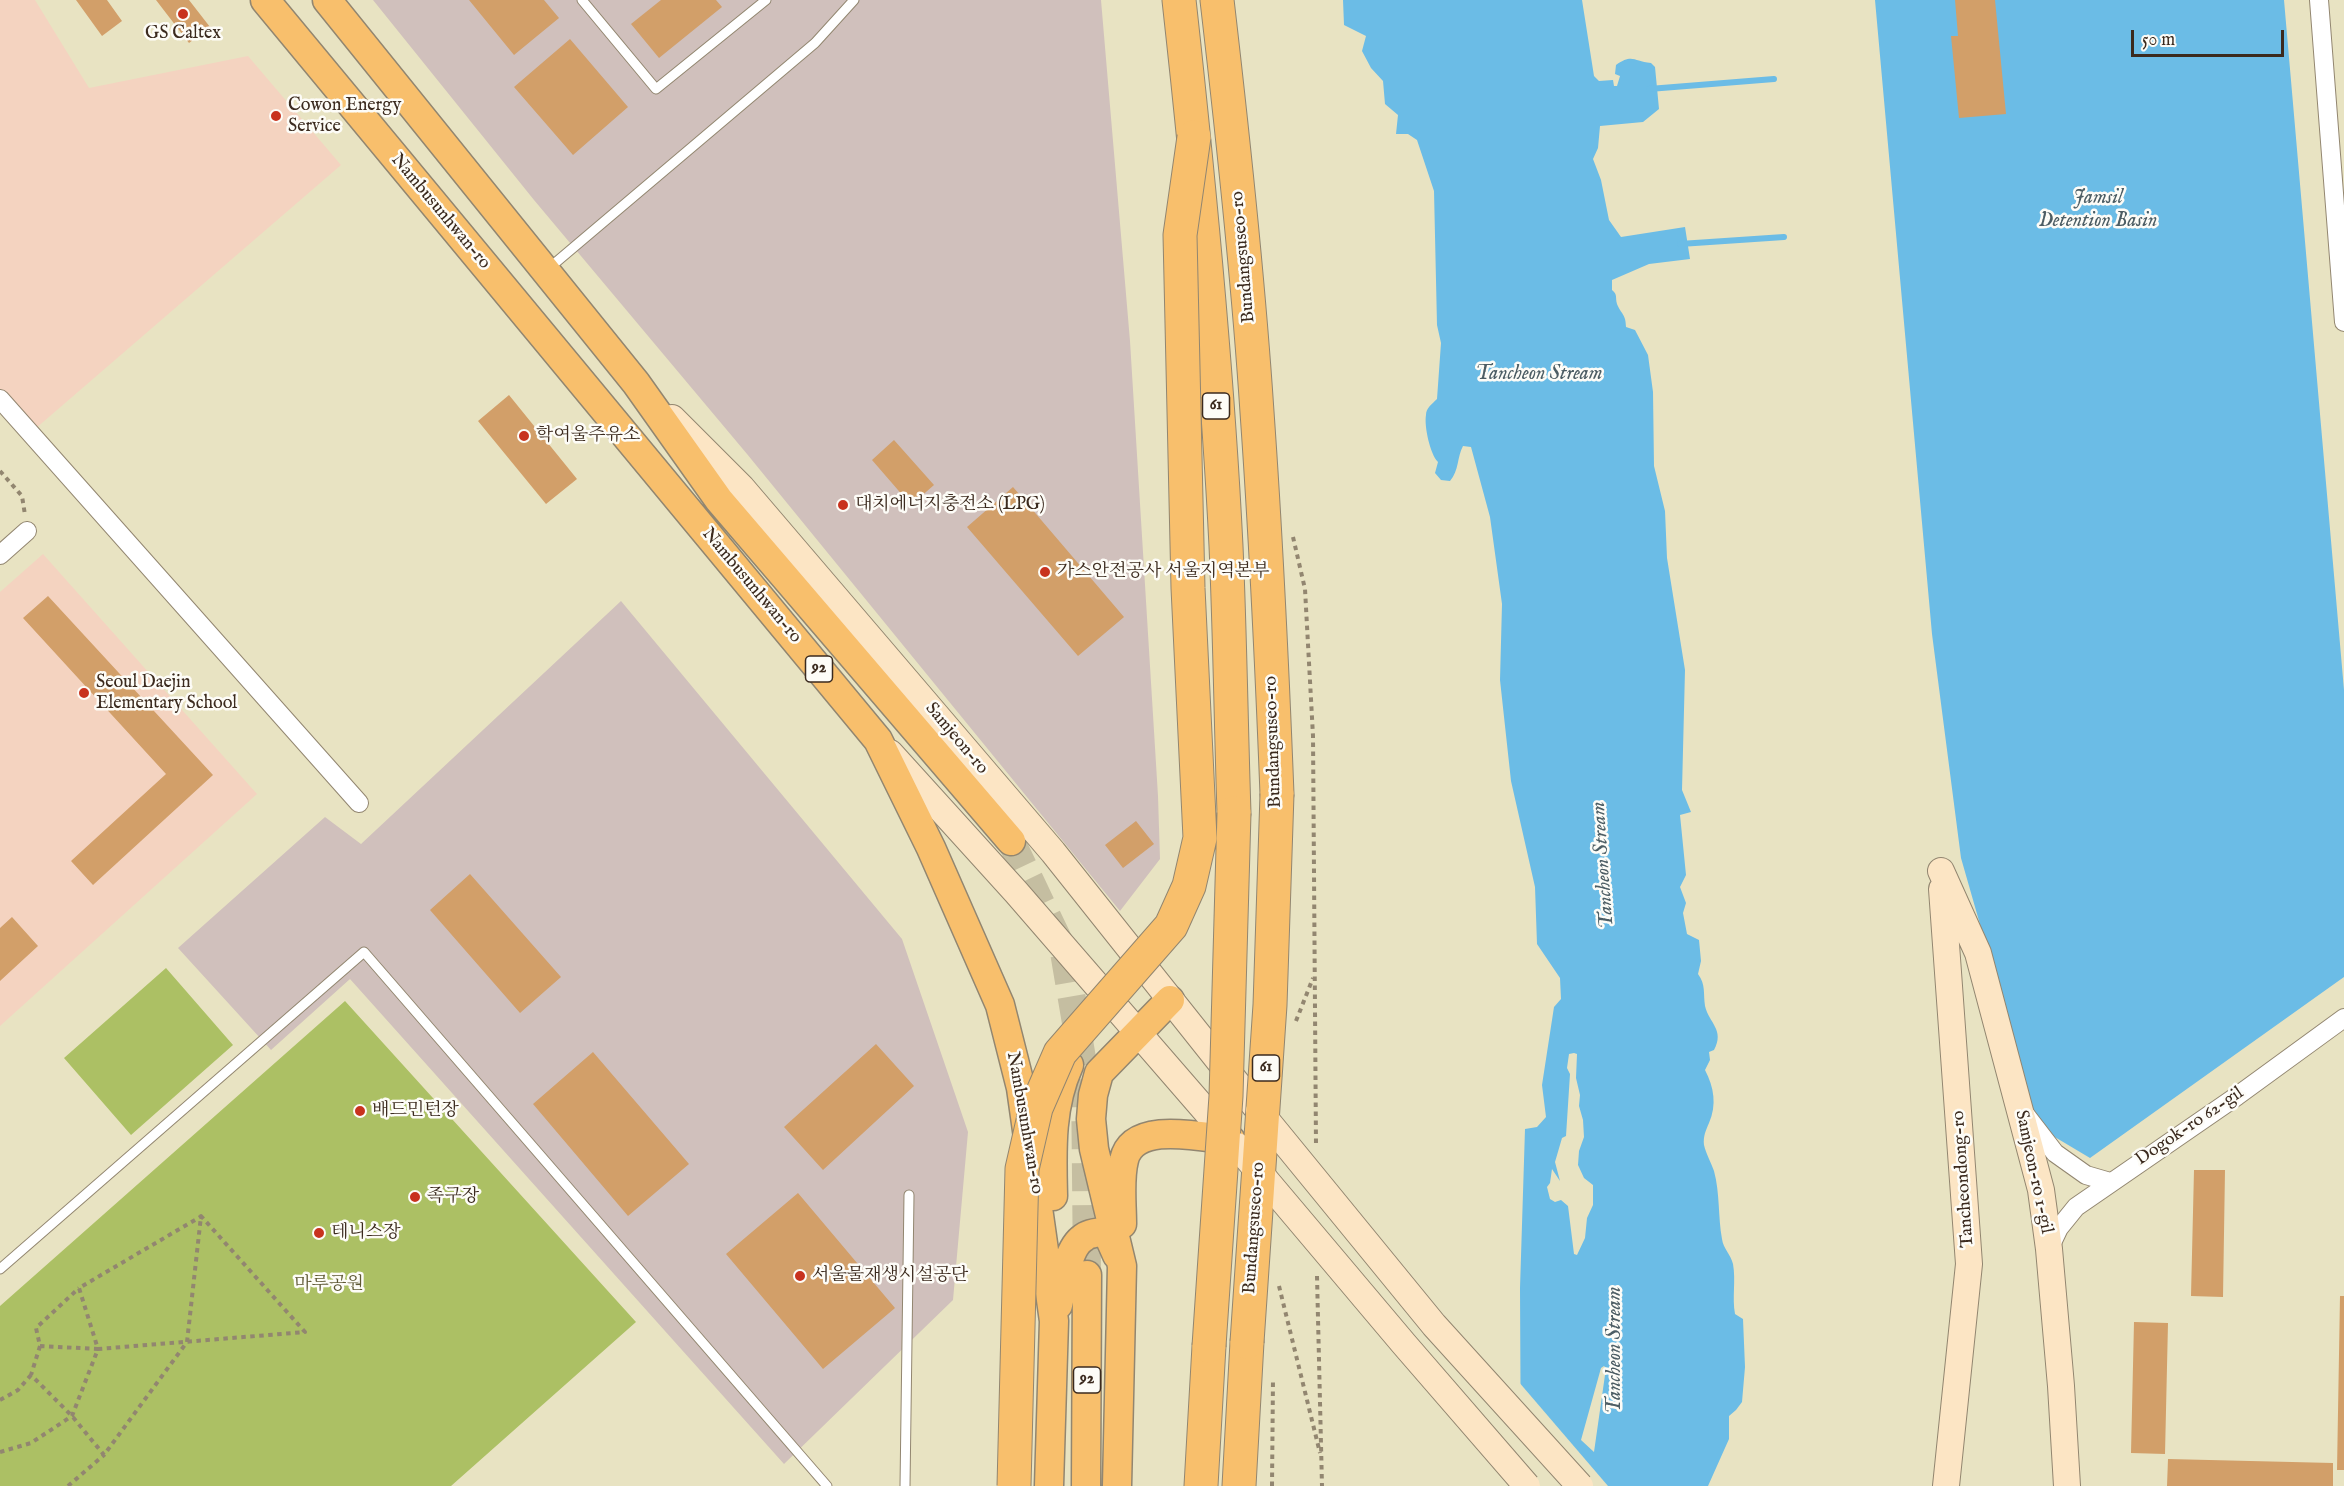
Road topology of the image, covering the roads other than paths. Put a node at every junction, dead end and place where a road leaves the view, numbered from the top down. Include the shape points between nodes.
1 (265, 0) edge
2 (327, 0) edge
3 (582, 0) edge
4 (766, 0) edge
5 (854, 0) edge
6 (1179, 0) edge
7 (1217, 0) edge
8 (2319, 0) edge
9 (1194, 137) junction
10 (546, 271) junction
11 (2344, 322) edge
12 (636, 383) junction
13 (0, 399) edge
14 (27, 531) dead end
15 (0, 555) edge
16 (878, 740) junction
17 (359, 803) dead end
18 (1011, 841) tunnel mouth
19 (1941, 871) joint
20 (1148, 972) junction
21 (1170, 1000) junction
22 (1115, 1005) junction
23 (2344, 1018) edge
24 (1138, 1032) junction
25 (2020, 1108) junction
26 (1234, 1143) junction
27 (2110, 1182) junction
28 (909, 1195) dead end
29 (2049, 1249) junction
30 (1122, 1266) junction
31 (0, 1269) edge
32 (1087, 1275) tunnel mouth
33 (1054, 1321) junction
34 (1247, 1342) junction
35 (2064, 1434) junction
36 (827, 1486) edge
37 (905, 1486) edge
38 (1014, 1486) edge
39 (1049, 1486) edge
40 (1086, 1486) edge
41 (1117, 1486) edge
42 (1201, 1486) edge
43 (1239, 1486) edge
44 (1252, 1486) edge
45 (1527, 1486) edge
46 (1580, 1486) edge
47 (1946, 1486) edge
48 (2059, 1486) edge
49 (2067, 1486) edge

1 - 16 main road, Nambusunhwan-ro / 92
2 - 10 main road, Nambusunhwan-ro / 92
3 - 4 lane via 656,89
5 - 10 lane via 815,43
6 - 9 highway, 61
7 - 34 highway, Bundangsuseo-ro / 61, bridge via 1257,412 1277,794 1270,1005
8 - 11 street
9 - 38 highway, bridge via 1180,235 1188,588 1200,838 1189,886 1171,926 1060,1053 1036,1108 1022,1169
9 - 42 highway, 61, bridge via 1225,536 1234,813 1226,1096
10 - 12 main road, Nambusunhwan-ro / 92
12 - 18 main road, Nambusunhwan-ro / 92 via 719,500
12 - 20 main road, Samjeon-ro via 742,488 1053,852
13 - 17 street
14 - 15 street
16 - 22 main road
16 - 33 main road, Nambusunhwan-ro / 92 via 1000,1005 1022,1088
19 - 25 main road, Samjeon-ro 1-gil via 1978,953
19 - 47 main road, Tancheondong-ro via 1969,1264
20 - 21 main road, Samjeon-ro
20 - 22 main road
21 - 24 main road
21 - 46 main road, Samjeon-ro, bridge via 1434,1325
22 - 24 main road
22 - 33 main road via 1071,1060 1052,1124
23 - 27 street, Dogok-ro 62-gil
24 - 26 main road
24 - 30 main road via 1100,1074 1091,1119 1094,1149
25 - 27 street via 2055,1153 2086,1175
25 - 29 main road, Samjeon-ro 1-gil via 2041,1191
26 - 30 main road via 1164,1134 1138,1139 1129,1146 1123,1161
26 - 45 main road, bridge
27 - 29 street, Dogok-ro 62-gil via 2076,1207
28 - 37 lane
29 - 35 main road, Samjeon-ro 1-gil
30 - 33 main road via 1109,1238 1101,1232 1083,1238 1074,1246 1069,1260
30 - 41 main road
31 - 36 lane via 364,952
32 - 40 main road, 92
33 - 39 main road, Nambusunhwan-ro / 92
34 - 43 highway, Bundangsuseo-ro / 61
34 - 44 highway
35 - 48 main road
35 - 49 main road, Samjeon-ro 1-gil

